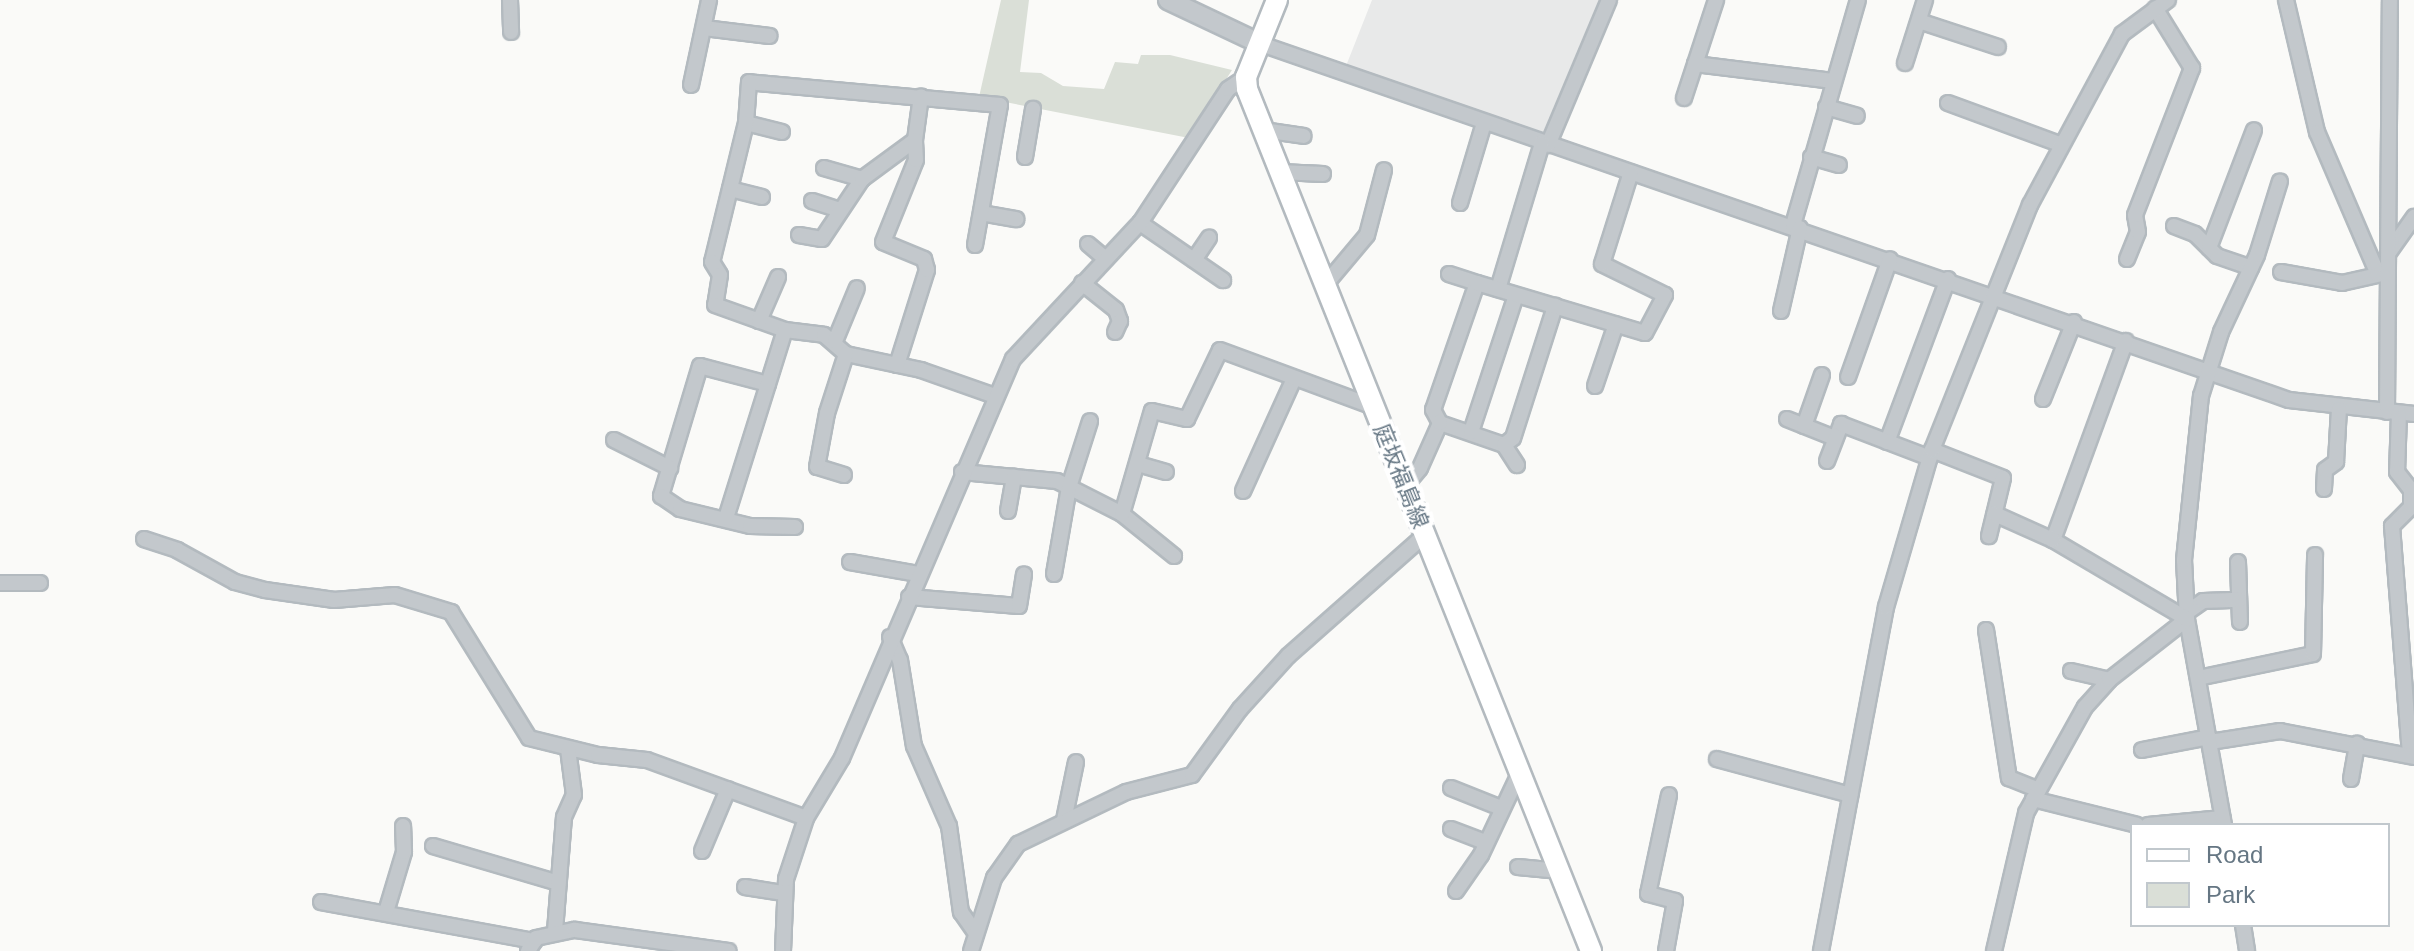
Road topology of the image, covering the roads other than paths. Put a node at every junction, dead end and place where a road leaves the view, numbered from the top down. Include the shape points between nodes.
1 (510, 0) edge
2 (709, 0) edge
3 (1168, 0) edge
4 (1277, 0) edge
5 (1609, 0) edge
6 (1716, 0) edge
7 (1858, 0) edge
8 (1925, 0) edge
9 (2286, 0) edge
10 (2390, 0) edge
11 (2162, 4) edge
12 (1919, 21) junction
13 (704, 28) junction
14 (511, 32) dead end
15 (770, 36) dead end
16 (1261, 44) junction
17 (1998, 47) dead end
18 (1905, 63) dead end
19 (1695, 64) junction
20 (1246, 77) junction
21 (1833, 81) junction
22 (691, 85) dead end
23 (921, 96) junction
24 (1684, 98) dead end
25 (1948, 103) dead end
26 (1826, 107) junction
27 (1033, 109) dead end
28 (1857, 116) dead end
29 (746, 123) junction
30 (1484, 123) junction
31 (1263, 130) junction
32 (2254, 130) dead end
33 (782, 132) dead end
34 (1304, 136) dead end
35 (915, 140) junction
36 (1545, 144) junction
37 (2062, 145) junction
38 (1025, 157) dead end
39 (1811, 157) junction
40 (1839, 165) dead end
41 (824, 168) dead end
42 (1384, 170) dead end
43 (1280, 172) junction
44 (1631, 172) junction
45 (1323, 174) dead end
46 (862, 179) junction
47 (2280, 181) dead end
48 (730, 189) junction
49 (762, 197) dead end
50 (812, 201) dead end
51 (1460, 203) dead end
52 (840, 210) junction
53 (981, 213) junction
54 (2414, 217) edge
55 (1016, 219) dead end
56 (1140, 223) junction
57 (2174, 226) dead end
58 (1797, 227) junction
59 (799, 235) dead end
60 (1209, 238) dead end
61 (1088, 244) dead end
62 (975, 245) dead end
63 (2209, 248) junction
64 (2390, 251) junction
65 (1106, 259) junction
66 (1890, 259) junction
67 (2127, 259) dead end
68 (1194, 260) junction
69 (2251, 268) junction
70 (2281, 272) dead end
71 (1449, 274) dead end
72 (2383, 275) junction
73 (778, 277) dead end
74 (1948, 279) junction
75 (1223, 280) dead end
76 (1082, 283) junction
77 (1477, 283) junction
78 (1331, 287) junction
79 (857, 288) dead end
80 (1498, 289) junction
81 (1516, 295) junction
82 (1995, 295) junction
83 (1555, 306) junction
84 (1781, 311) dead end
85 (759, 321) junction
86 (2074, 322) junction
87 (1616, 324) junction
88 (785, 330) junction
89 (1115, 332) dead end
90 (835, 341) junction
91 (2126, 341) junction
92 (846, 354) junction
93 (897, 365) junction
94 (2207, 373) junction
95 (1822, 375) dead end
96 (1848, 377) dead end
97 (1293, 381) junction
98 (768, 384) junction
99 (1595, 386) dead end
100 (995, 396) junction
101 (2043, 399) dead end
102 (1374, 407) junction
103 (2339, 409) junction
104 (2400, 413) edge
105 (1787, 419) dead end
106 (1090, 421) dead end
107 (1440, 423) junction
108 (1804, 426) junction
109 (1471, 432) junction
110 (1835, 438) junction
111 (614, 440) dead end
112 (1887, 442) junction
113 (1504, 445) junction
114 (1931, 454) junction
115 (1827, 461) dead end
116 (1138, 464) junction
117 (1517, 465) dead end
118 (670, 468) junction
119 (962, 472) junction
120 (1166, 472) dead end
121 (844, 475) dead end
122 (1014, 477) junction
123 (1405, 486) junction
124 (1069, 487) junction
125 (2324, 489) dead end
126 (1243, 491) dead end
127 (1008, 511) dead end
128 (1122, 514) junction
129 (1995, 514) junction
130 (726, 518) junction
131 (795, 527) dead end
132 (1425, 535) junction
133 (1989, 536) dead end
134 (144, 539) dead end
135 (2053, 540) junction
136 (2315, 555) dead end
137 (1174, 556) dead end
138 (850, 562) dead end
139 (2238, 562) dead end
140 (918, 574) junction
141 (1024, 574) dead end
142 (1054, 574) dead end
143 (0, 583) edge
144 (40, 583) dead end
145 (909, 597) junction
146 (2239, 600) junction
147 (2186, 616) junction
148 (2240, 622) dead end
149 (2407, 622) edge
150 (1986, 630) dead end
151 (890, 637) junction
152 (2071, 671) dead end
153 (2198, 678) junction
154 (2109, 680) junction
155 (2411, 704) edge
156 (2209, 740) junction
157 (2357, 744) junction
158 (568, 749) junction
159 (2142, 750) dead end
160 (2412, 755) edge
161 (1717, 759) dead end
162 (1076, 762) dead end
163 (1520, 772) junction
164 (2351, 779) dead end
165 (1451, 788) dead end
166 (728, 789) junction
167 (1669, 795) dead end
168 (1850, 795) junction
169 (2036, 795) junction
170 (1501, 808) junction
171 (806, 818) junction
172 (1064, 820) junction
173 (2224, 822) edge
174 (2130, 823) edge
175 (2199, 823) edge
176 (403, 826) dead end
177 (1451, 829) dead end
178 (1485, 842) junction
179 (433, 846) dead end
180 (702, 851) dead end
181 (1518, 867) dead end
182 (1560, 871) junction
183 (559, 883) junction
184 (745, 887) dead end
185 (1456, 891) dead end
186 (784, 893) junction
187 (321, 902) dead end
188 (386, 912) junction
189 (2243, 927) edge
190 (555, 931) junction
191 (975, 932) junction
192 (531, 946) edge
193 (729, 951) edge
194 (783, 951) edge
195 (971, 951) edge
196 (1591, 951) edge
197 (1666, 951) edge
198 (1821, 951) edge
199 (1994, 951) edge
200 (2247, 951) edge

1 - 14 street
2 - 13 street
3 - 16 street
4 - 16 main road
5 - 36 street
6 - 19 street
7 - 21 street
8 - 12 street
9 - 72 street via 2322,145
10 - 64 street
11 - 37 street via 2122,34
11 - 67 street via 2192,68 2135,215 2138,232
12 - 17 street
12 - 18 street
13 - 15 street
13 - 22 street
16 - 20 main road
16 - 30 street
19 - 21 street
19 - 24 street
20 - 31 main road, 庭坂福島線
20 - 56 street via 1228,89
21 - 26 street
23 - 29 street via 749,82
23 - 35 street
23 - 53 street via 1000,105
25 - 37 street
26 - 28 street
26 - 39 street
27 - 38 street
29 - 33 street
29 - 48 street
30 - 36 street
30 - 51 street
31 - 34 street
31 - 43 main road, 庭坂福島線
32 - 63 street
35 - 46 street
35 - 93 street via 916,160 883,242 924,259 927,270
36 - 44 street
36 - 80 street
37 - 82 street via 2030,205
39 - 40 street
39 - 58 street
41 - 46 street
42 - 78 street via 1367,235
43 - 45 street
43 - 78 main road, 庭坂福島線
44 - 58 street
44 - 87 street via 1602,264 1665,295 1645,333
46 - 52 street
47 - 69 street
48 - 49 street
48 - 85 street via 712,262 720,275 715,305
50 - 52 street
52 - 59 street via 822,239
53 - 55 street
53 - 62 street
54 - 64 street
56 - 65 street
56 - 68 street
57 - 63 street via 2195,234
58 - 66 street
58 - 84 street
60 - 68 street
61 - 65 street
63 - 69 street
64 - 72 street
65 - 76 street
66 - 74 street
66 - 96 street
68 - 75 street
69 - 94 street
70 - 72 street via 2342,283
71 - 77 street
72 - 104 street
73 - 85 street
74 - 82 street
74 - 112 street
76 - 89 street via 1116,310 1120,321
76 - 100 street via 1024,344
77 - 80 street
77 - 107 street via 1433,410
78 - 102 main road, 庭坂福島線
79 - 90 street
80 - 81 street
81 - 83 street
81 - 109 street
82 - 86 street
82 - 114 street
83 - 87 street
83 - 113 street via 1513,438
85 - 88 street
86 - 91 street
86 - 101 street
87 - 99 street
88 - 90 street via 809,329
88 - 98 street
90 - 92 street
91 - 94 street
91 - 135 street
92 - 93 street
92 - 121 street via 817,467
93 - 100 street
94 - 103 street via 2289,400
94 - 147 street via 2186,536
95 - 108 street
97 - 102 street
97 - 116 street via 1220,350 1187,419 1152,411
97 - 126 street
98 - 118 street via 700,366
98 - 130 street
100 - 119 street
102 - 123 main road, 庭坂福島線
103 - 104 street
103 - 125 street via 2336,462 2325,470
104 - 149 street via 2397,472 2411,490 2411,507 2392,526
105 - 108 street
106 - 124 street
107 - 109 street
107 - 123 street via 1420,468
108 - 110 street
109 - 113 street
110 - 112 street via 1841,424
110 - 115 street
111 - 118 street
112 - 114 street
113 - 117 street
114 - 129 street via 2003,478
114 - 168 street via 1886,607
116 - 120 street
116 - 128 street
118 - 130 street via 661,496 680,509
119 - 122 street
119 - 140 street
122 - 124 street
122 - 127 street
123 - 132 main road, 庭坂福島線
124 - 128 street
124 - 142 street
128 - 137 street
129 - 133 street
129 - 135 street
130 - 131 street via 750,526
132 - 163 main road, 庭坂福島線
132 - 172 street via 1288,656 1240,709 1192,775 1126,792
134 - 158 street via 177,550 235,582 265,590 334,600 395,595 451,612 524,733 536,742
135 - 147 street
136 - 153 street via 2313,654
138 - 140 street
139 - 146 street
140 - 145 street
141 - 145 street via 1019,606
143 - 144 street
145 - 151 street
146 - 147 street via 2203,601
146 - 148 street
147 - 153 street
147 - 154 street
149 - 155 street
150 - 169 street via 2009,778
151 - 171 street via 842,758
151 - 191 street via 900,660 914,746 949,826 961,912
152 - 154 street
153 - 156 street
154 - 169 street via 2085,707
155 - 160 street
156 - 157 street via 2272,731
156 - 159 street
156 - 173 street
157 - 160 street
157 - 164 street
158 - 166 street via 647,760
158 - 183 street via 574,795 564,817
161 - 168 street
162 - 172 street
163 - 170 street
163 - 182 main road, 庭坂福島線
165 - 170 street
166 - 171 street
166 - 180 street
167 - 197 street via 1648,894 1675,901
168 - 198 street
169 - 174 street
169 - 199 street via 2021,829
170 - 178 street
171 - 186 street
172 - 191 street via 1011,851 994,878
173 - 175 street
176 - 188 street via 404,852
177 - 178 street
178 - 185 street
179 - 183 street
181 - 182 street
182 - 196 main road, 庭坂福島線
183 - 190 street
184 - 186 street
186 - 194 street
187 - 188 street
188 - 192 street
189 - 200 street
190 - 192 street
190 - 193 street
191 - 195 street

